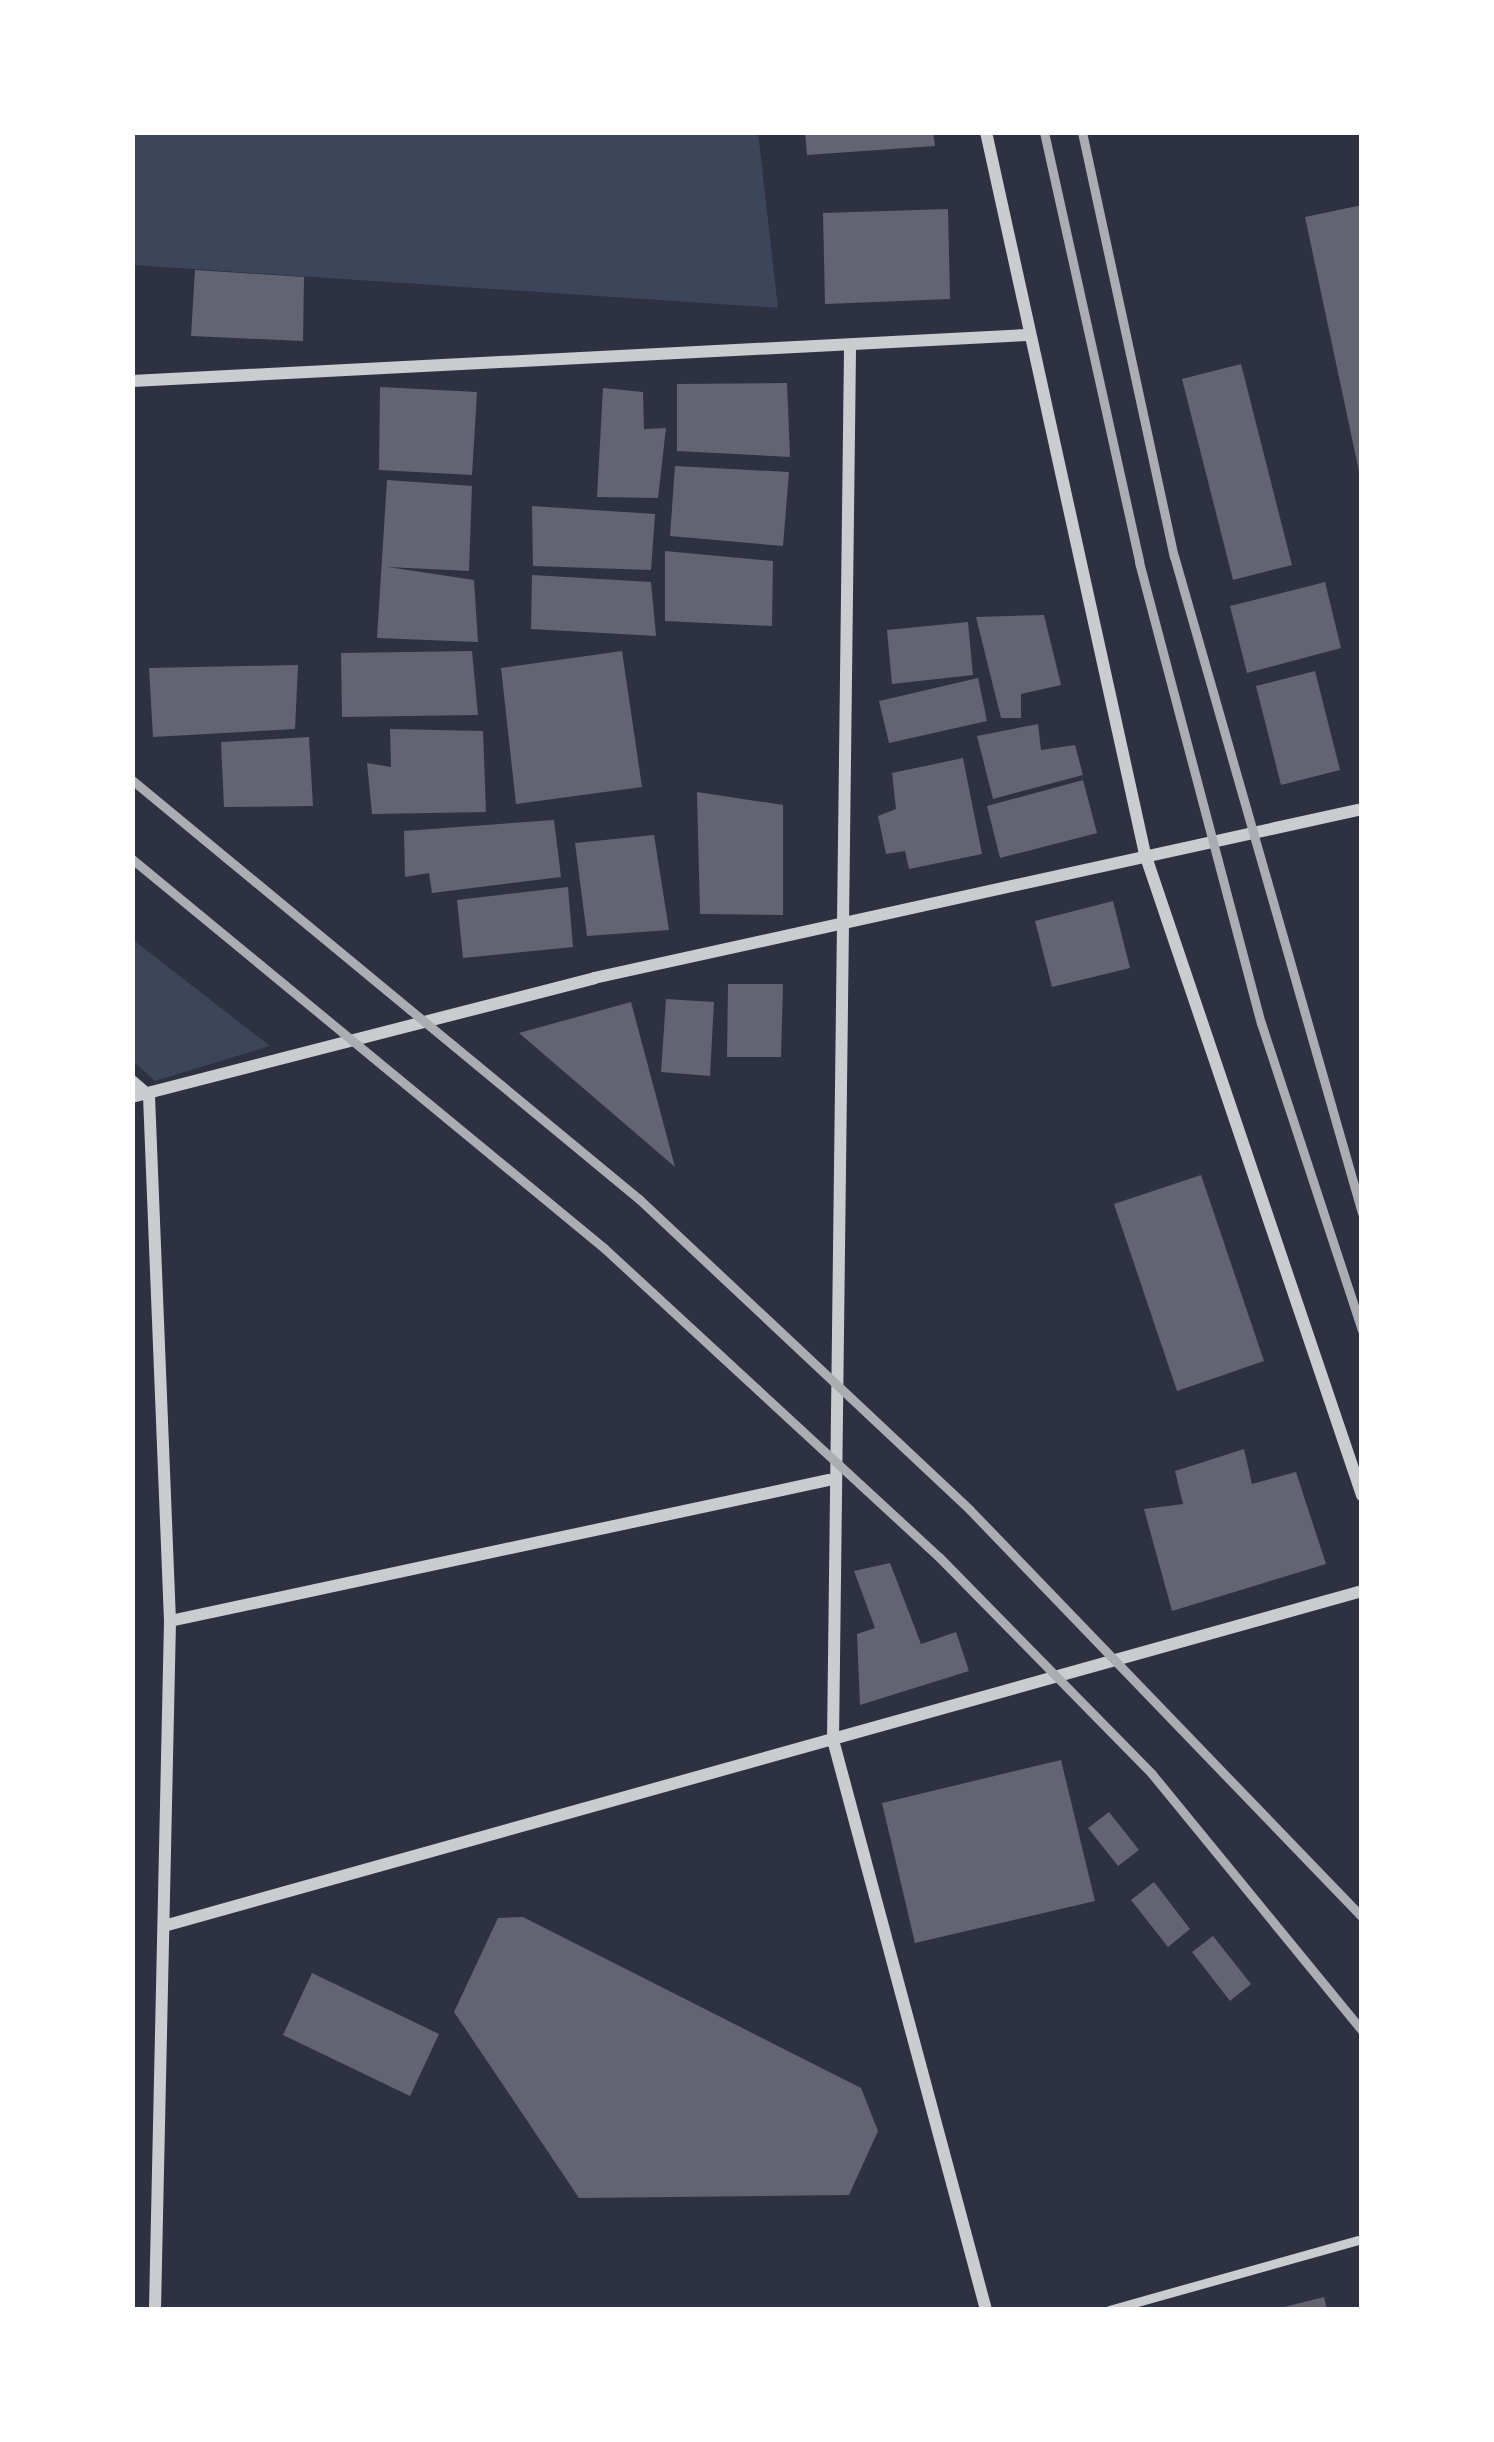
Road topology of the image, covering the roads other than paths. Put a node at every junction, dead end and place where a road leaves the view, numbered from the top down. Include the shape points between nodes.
1 (986, 132) edge
2 (1027, 335) junction
3 (850, 350) junction
4 (132, 381) edge
5 (1362, 809) edge
6 (1145, 854) junction
7 (844, 922) junction
8 (132, 1081) edge
9 (149, 1096) junction
10 (132, 1097) edge
11 (829, 1480) junction
12 (1362, 1495) edge
13 (1362, 1592) edge
14 (170, 1622) junction
15 (833, 1740) junction
16 (164, 1926) junction
17 (1362, 2240) edge
18 (155, 2310) edge
19 (986, 2310) edge
20 (1109, 2310) edge

1 - 2 street
2 - 3 street
2 - 6 street
3 - 4 street
3 - 7 street
5 - 6 street
6 - 7 street
6 - 12 street
7 - 9 street
7 - 11 street
8 - 9 street
9 - 10 street
9 - 14 street
11 - 14 street
11 - 15 street
13 - 15 street
14 - 16 street
15 - 16 street
15 - 19 street
16 - 18 street
17 - 20 lane

